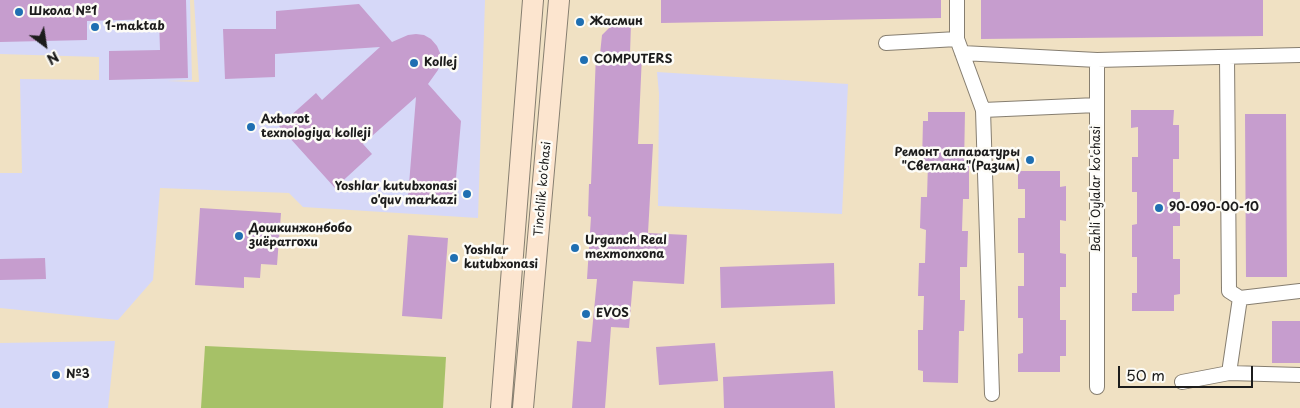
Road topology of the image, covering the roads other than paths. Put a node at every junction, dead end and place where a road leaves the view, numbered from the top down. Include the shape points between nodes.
1 (533, 0) edge
2 (559, 0) edge
3 (957, 0) edge
4 (957, 39) junction
5 (886, 43) dead end
6 (962, 53) junction
7 (1300, 55) edge
8 (1227, 56) junction
9 (1097, 60) junction
10 (1097, 105) junction
11 (983, 110) junction
12 (1300, 291) edge
13 (1240, 298) junction
14 (1229, 373) junction
15 (1300, 375) edge
16 (1182, 382) dead end
17 (1098, 387) dead end
18 (992, 394) dead end
19 (501, 408) edge
20 (523, 408) edge

1 - 19 main road, Tinchlik ko'chasi
2 - 20 main road, Tinchlik ko'chasi
3 - 4 street
4 - 5 street
4 - 6 street
6 - 9 street
6 - 11 street
7 - 8 street
8 - 9 street
8 - 13 street via 1229,291
9 - 10 street, Bahli Oylalar ko'chasi
10 - 11 street
10 - 17 street, Bahli Oylalar ko'chasi
11 - 18 street
12 - 13 street
13 - 14 street
14 - 15 street
14 - 16 street

